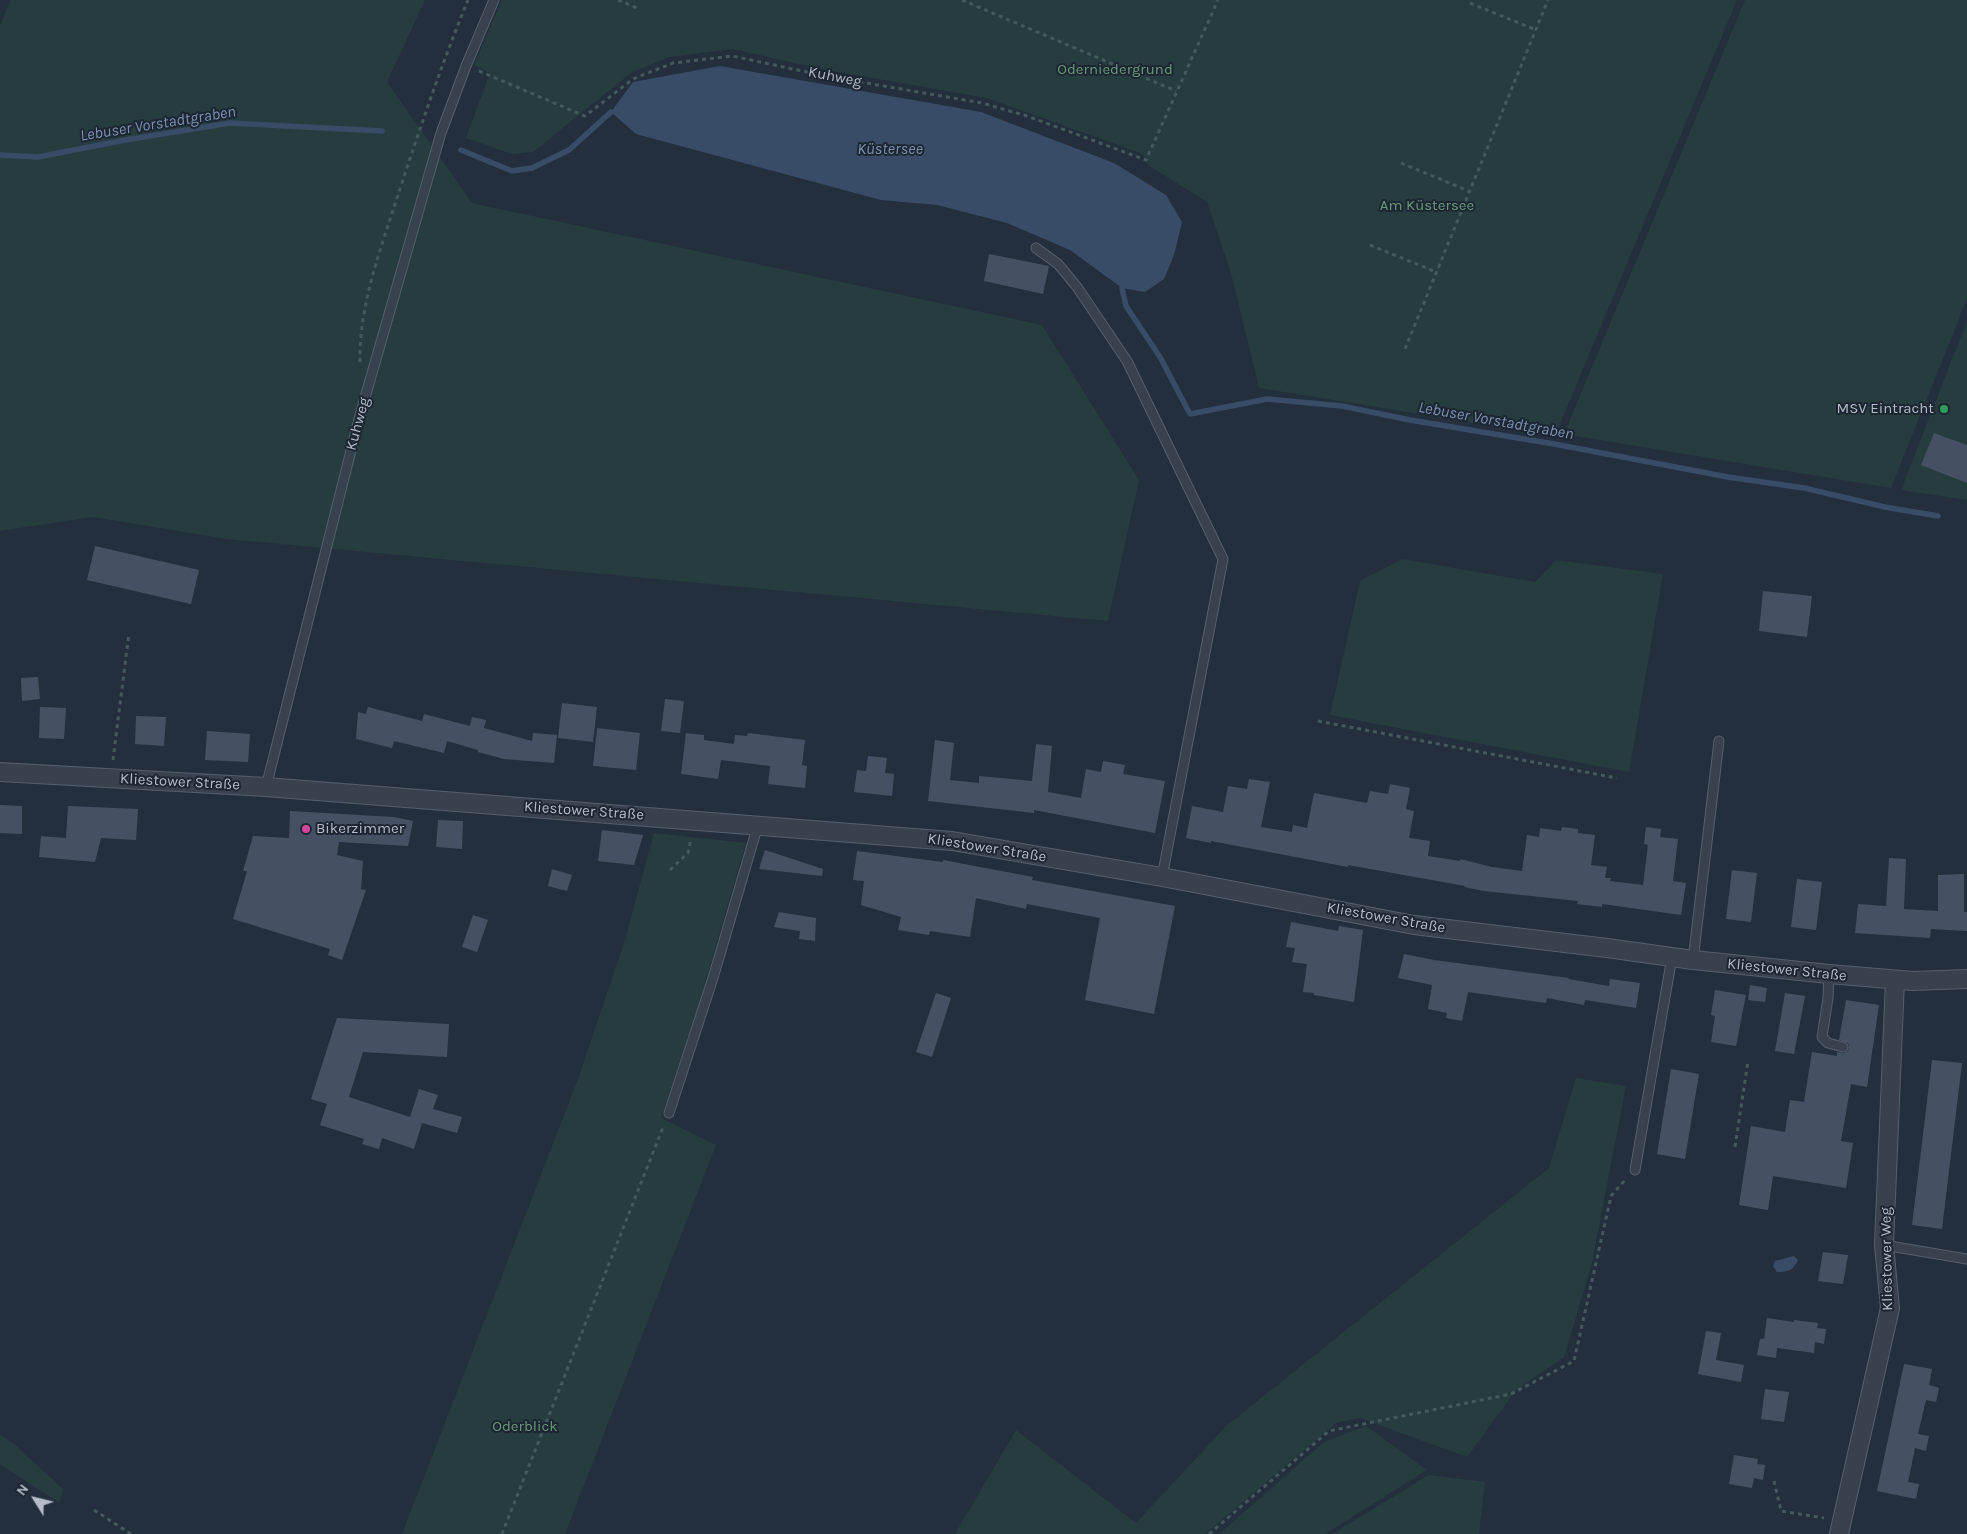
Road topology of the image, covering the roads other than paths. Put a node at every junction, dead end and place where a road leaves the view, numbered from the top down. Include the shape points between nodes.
1 (494, 0) edge
2 (1036, 248) dead end
3 (1720, 741) dead end
4 (0, 772) edge
5 (266, 787) junction
6 (758, 825) junction
7 (1162, 877) junction
8 (1672, 957) junction
9 (1693, 960) junction
10 (1829, 974) junction
11 (1895, 980) junction
12 (1967, 980) edge
13 (1843, 1047) dead end
14 (669, 1113) road end
15 (1635, 1170) road end
16 (1884, 1245) junction
17 (1967, 1258) edge
18 (1840, 1527) edge

1 - 5 lane, Kuhweg via 441,134 360,415
2 - 7 lane via 1058,264 1128,361 1223,560
3 - 9 lane
4 - 5 street, Kliestower Straße
5 - 6 street, Kliestower Straße
6 - 7 street, Kliestower Straße via 952,841
6 - 14 lane
7 - 8 street, Kliestower Straße via 1414,925
8 - 9 street, Kliestower Straße
8 - 15 lane
9 - 10 street, Kliestower Straße
10 - 11 street, Kliestower Straße
10 - 13 lane via 1822,1037 1828,1043
11 - 12 street, Kliestower Straße
11 - 16 street, Kliestower Weg
16 - 17 lane
16 - 18 street, Kliestower Weg via 1890,1308

